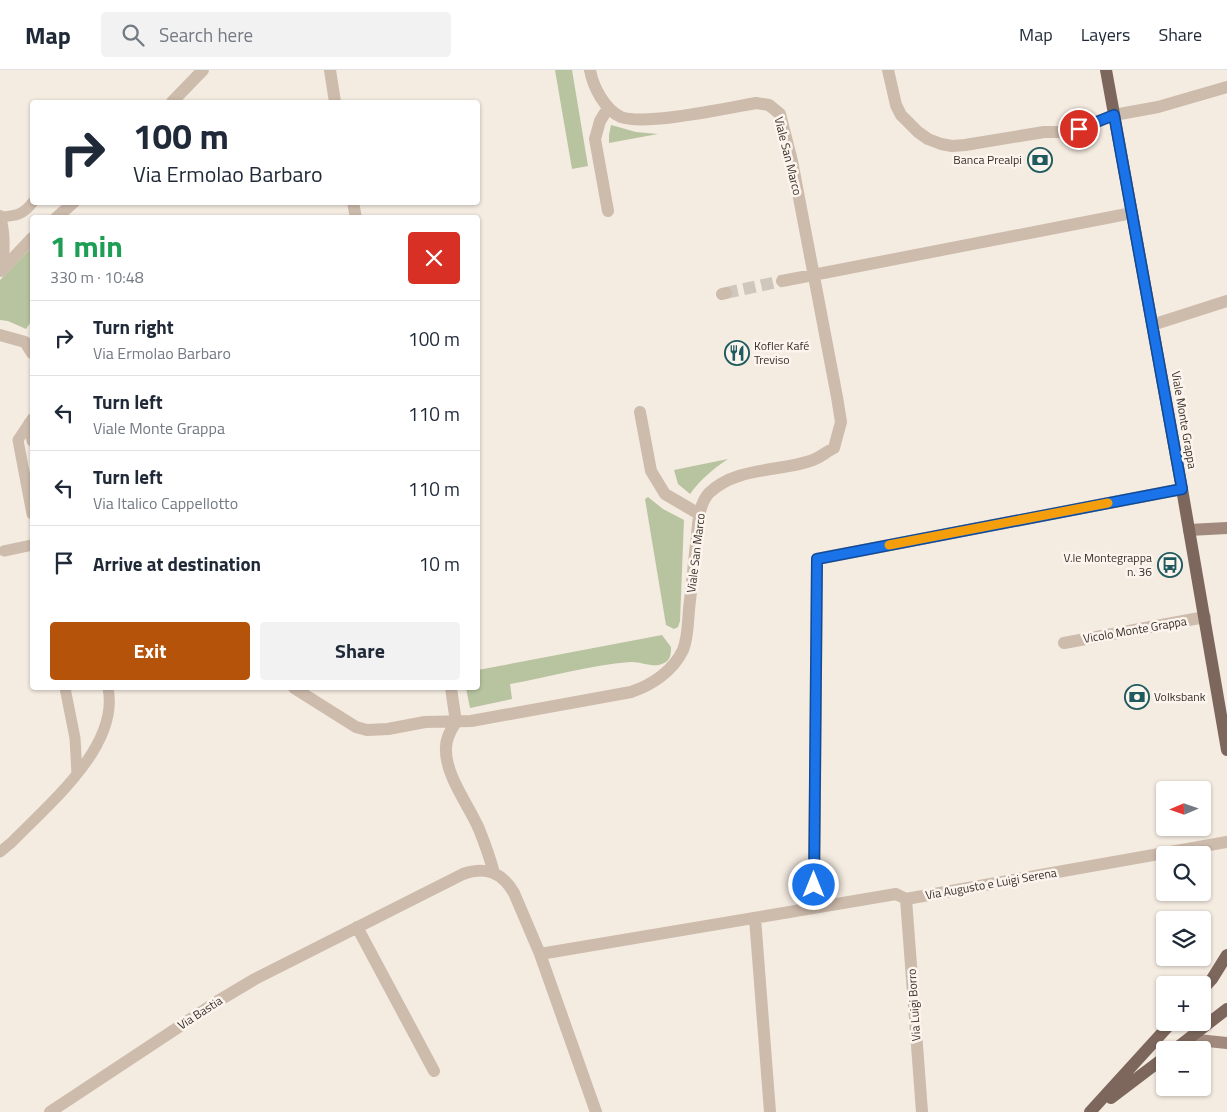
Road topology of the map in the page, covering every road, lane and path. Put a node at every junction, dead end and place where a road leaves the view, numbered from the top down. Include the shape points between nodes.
1 (203, 70) edge
2 (330, 70) edge
3 (590, 70) edge
4 (888, 70) edge
5 (1106, 70) edge
6 (1227, 88) edge
7 (174, 100) edge
8 (335, 100) edge
9 (608, 108) junction
10 (1114, 115) junction
11 (31, 205) edge
12 (71, 205) edge
13 (608, 211) dead end
14 (1132, 213) junction
15 (59, 215) edge
16 (0, 217) edge
17 (30, 240) edge
18 (1, 271) edge
19 (814, 275) junction
20 (782, 281) tunnel mouth
21 (1227, 300) edge
22 (1152, 325) junction
23 (0, 335) edge
24 (30, 350) edge
25 (640, 412) dead end
26 (30, 422) edge
27 (1182, 489) junction
28 (30, 503) edge
29 (699, 514) junction
30 (1227, 528) edge
31 (1189, 530) junction
32 (30, 545) edge
33 (4, 551) dead end
34 (1204, 617) junction
35 (1064, 643) dead end
36 (67, 690) edge
37 (108, 690) edge
38 (297, 690) edge
39 (451, 690) edge
40 (456, 722) junction
41 (1227, 750) edge
42 (78, 774) junction
43 (1227, 842) edge
44 (0, 852) edge
45 (494, 873) junction
46 (906, 899) junction
47 (814, 908) junction
48 (755, 918) junction
49 (357, 926) junction
50 (540, 954) junction
51 (1227, 956) edge
52 (1211, 980) edge
53 (1227, 1009) edge
54 (1164, 1031) edge
55 (1189, 1039) junction
56 (1186, 1041) edge
57 (1227, 1043) edge
58 (1156, 1064) edge
59 (434, 1071) dead end
60 (50, 1112) edge
61 (596, 1112) edge
62 (770, 1112) edge
63 (922, 1112) edge
64 (1091, 1112) edge

1 - 7 street
2 - 8 street
3 - 9 street
4 - 10 street via 901,115 918,132 940,144 966,145 1044,132 1067,132
5 - 10 main road, Viale Monte Grappa
6 - 10 street
9 - 13 street via 600,120 595,140
9 - 19 street, Viale San Marco via 622,117 646,120 756,103 769,105 780,114
10 - 14 main road, Viale Monte Grappa
11 - 16 lane via 25,212
12 - 15 street
14 - 19 street
14 - 22 main road, Viale Monte Grappa
16 - 18 street via 4,230
17 - 18 street
19 - 20 street
19 - 29 street, Viale San Marco via 841,422 834,448 811,461 730,479 709,494
21 - 22 street
22 - 27 main road, Viale Monte Grappa
23 - 24 street via 25,342
25 - 29 street via 651,471 665,494
26 - 28 lane via 18,440
27 - 31 main road, Viale Monte Grappa
27 - 47 street via 817,559
29 - 40 street, Viale San Marco via 683,649 655,682 631,692
30 - 31 street
31 - 34 main road, Viale Monte Grappa
32 - 33 lane
34 - 35 street, Vicolo Monte Grappa
34 - 41 main road, Viale Monte Grappa
36 - 42 lane
37 - 42 lane via 107,722 94,751
38 - 40 street, Viale San Marco via 356,727 367,730 425,722
39 - 40 street
40 - 45 street via 446,742 448,765 487,848
42 - 44 lane
43 - 46 street, Via Augusto e Luigi Serena
45 - 49 street, Via Bastia via 478,870 463,874
45 - 50 street via 509,885
46 - 47 street, Via Augusto e Luigi Serena via 896,894
46 - 63 street, Via Luigi Borro
47 - 48 street, Via Augusto e Luigi Serena
48 - 50 street, Via Augusto e Luigi Serena
48 - 62 street
49 - 59 street
49 - 60 street, Via Bastia via 218,1001
50 - 61 street
51 - 52 main road
53 - 55 main road
54 - 64 main road
55 - 56 main road
55 - 57 street
58 - 64 main road

